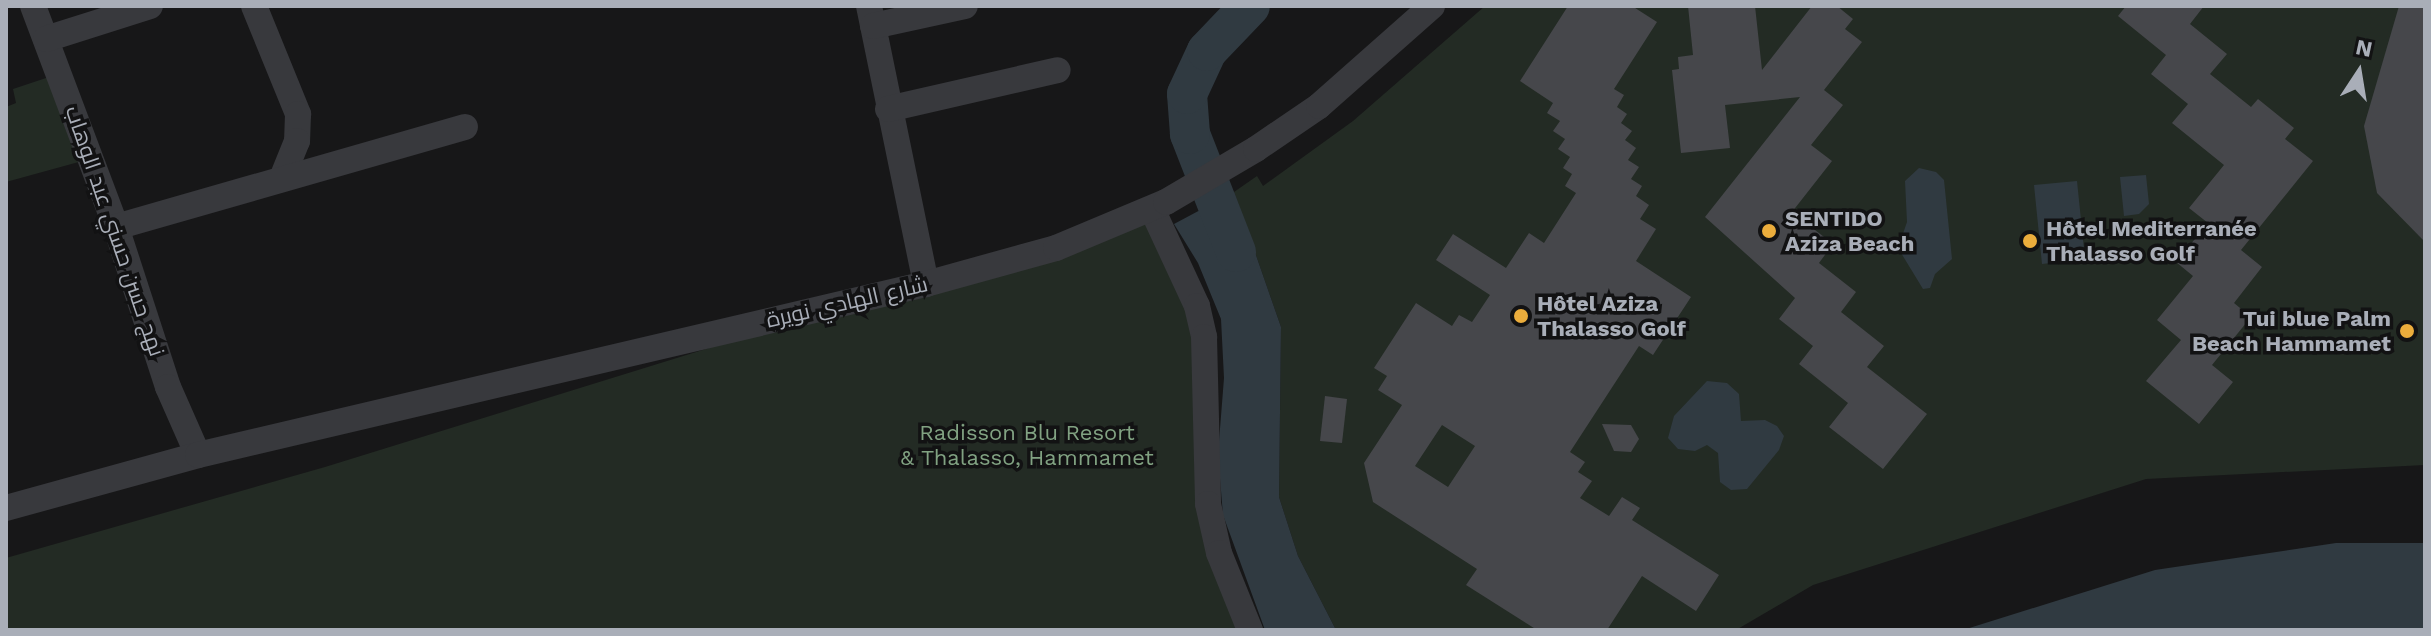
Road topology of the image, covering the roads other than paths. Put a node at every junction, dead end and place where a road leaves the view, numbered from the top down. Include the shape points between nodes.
1 (33, 6) edge
2 (150, 6) edge
3 (254, 6) edge
4 (965, 6) edge
5 (1432, 6) edge
6 (871, 16) edge
7 (46, 39) junction
8 (1058, 70) dead end
9 (888, 109) junction
10 (465, 127) dead end
11 (282, 178) junction
12 (1159, 206) junction
13 (116, 227) junction
14 (926, 284) junction
15 (198, 455) junction
16 (6, 508) edge
17 (1250, 630) edge

1 - 7 street, نهج حسن حسني عبد الوهاب
2 - 7 street
3 - 11 street via 298,114 297,141
4 - 6 street
5 - 12 street, شارع الهادي نويرة via 1319,106
6 - 9 street
7 - 13 street, نهج حسن حسني عبد الوهاب
8 - 9 street
9 - 14 street
10 - 11 street
11 - 13 street
12 - 14 street, شارع الهادي نويرة via 1056,248
12 - 17 street via 1204,337 1208,504 1219,553
13 - 15 street, نهج حسن حسني عبد الوهاب via 168,387
14 - 15 street, شارع الهادي نويرة
15 - 16 street, شارع الهادي نويرة

